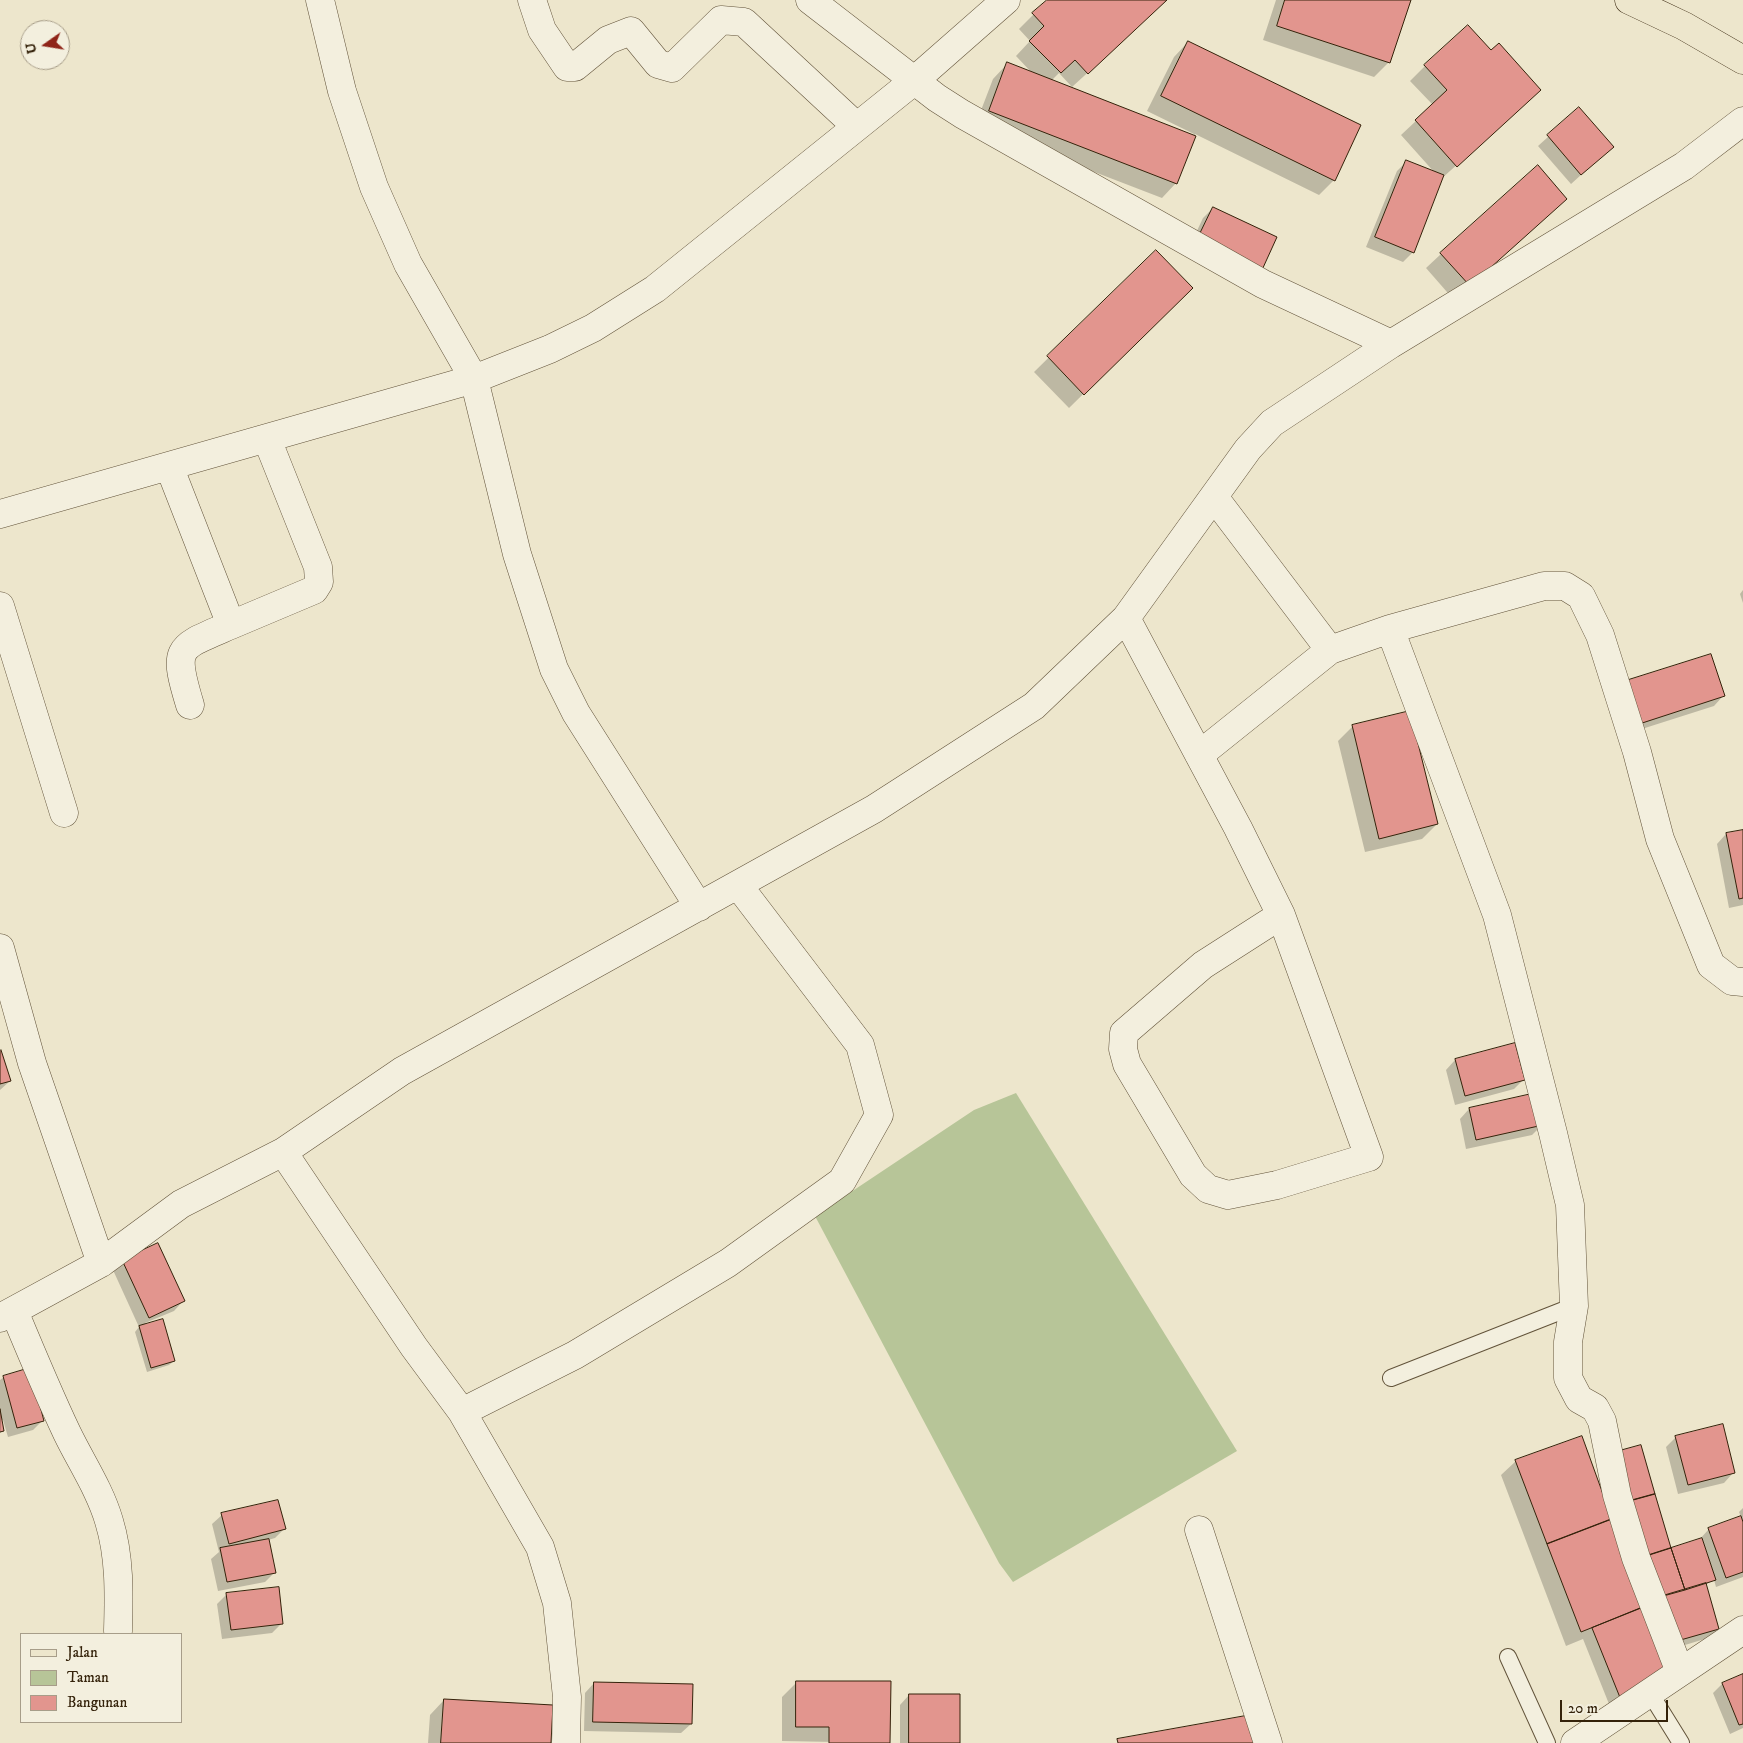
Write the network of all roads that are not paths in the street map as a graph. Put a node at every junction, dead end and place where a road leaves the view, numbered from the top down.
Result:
1 (320, 0) edge
2 (532, 0) edge
3 (810, 0) edge
4 (1006, 0) edge
5 (1629, 0) edge
6 (1743, 60) edge
7 (915, 80) junction
8 (1743, 121) edge
9 (856, 126) junction
10 (1391, 344) junction
11 (474, 379) junction
12 (267, 439) junction
13 (169, 466) junction
14 (1214, 497) junction
15 (0, 514) edge
16 (0, 606) edge
17 (1126, 618) junction
18 (231, 625) junction
19 (1390, 629) junction
20 (1330, 650) junction
21 (190, 705) dead end
22 (1199, 756) junction
23 (64, 813) dead end
24 (738, 885) junction
25 (699, 907) junction
26 (1281, 915) junction
27 (0, 948) edge
28 (1743, 982) edge
29 (283, 1152) junction
30 (101, 1263) junction
31 (1574, 1306) junction
32 (7, 1314) edge
33 (1391, 1378) dead end
34 (462, 1412) junction
35 (1199, 1530) dead end
36 (1743, 1630) edge
37 (118, 1631) dead end
38 (1508, 1658) dead end
39 (1680, 1672) junction
40 (1650, 1693) junction
41 (566, 1743) edge
42 (1268, 1743) edge
43 (1547, 1743) edge
44 (1575, 1743) edge
45 (1680, 1743) edge

1 - 11 street
2 - 9 street
3 - 7 street
4 - 7 street
5 - 6 main road
7 - 9 street
7 - 10 street
8 - 10 street
9 - 11 street
10 - 14 street
11 - 12 street
11 - 25 street
12 - 13 street
12 - 18 street
13 - 15 street
13 - 18 street
14 - 17 street
14 - 20 street
16 - 23 street
17 - 22 street
17 - 24 street
18 - 21 street
19 - 20 street
19 - 28 street
19 - 31 street
20 - 22 street
22 - 26 street
24 - 25 street
24 - 34 street
25 - 29 street
26 - 26 street
27 - 30 street
29 - 30 street
29 - 34 street
30 - 32 street
31 - 33 lane
31 - 39 street
32 - 37 street
34 - 41 street
35 - 42 street
36 - 39 street
38 - 43 lane
39 - 40 street
40 - 44 street
40 - 45 lane

